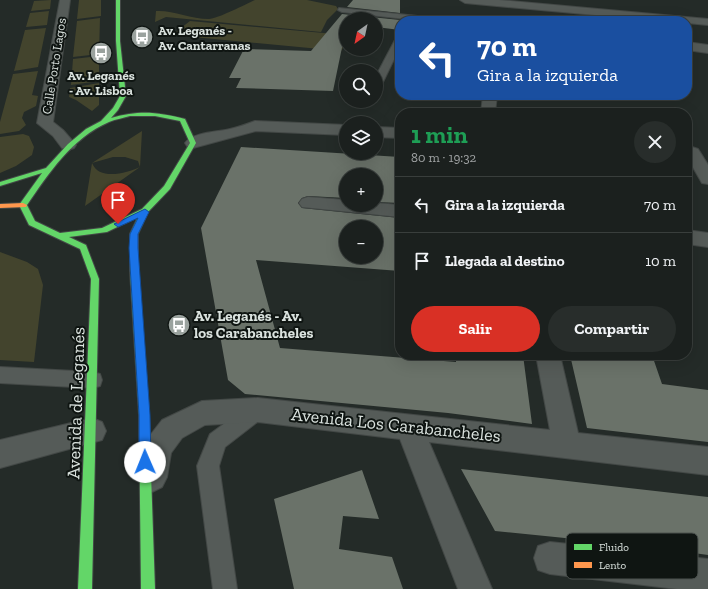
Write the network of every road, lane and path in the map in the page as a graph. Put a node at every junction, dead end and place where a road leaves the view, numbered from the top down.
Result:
1 (64, 0) edge
2 (118, 0) edge
3 (465, 0) edge
4 (504, 2) edge
5 (342, 10) dead end
6 (501, 15) dead end
7 (399, 16) edge
8 (583, 16) edge
9 (692, 21) edge
10 (708, 22) edge
11 (692, 46) edge
12 (395, 48) edge
13 (708, 48) edge
14 (383, 72) edge
15 (123, 96) junction
16 (148, 112) junction
17 (104, 121) junction
18 (339, 130) edge
19 (383, 132) edge
20 (395, 133) edge
21 (194, 143) junction
22 (68, 146) junction
23 (696, 151) edge
24 (46, 170) junction
25 (708, 179) edge
26 (0, 184) edge
27 (308, 203) dead end
28 (23, 205) junction
29 (0, 206) edge
30 (395, 211) edge
31 (145, 212) junction
32 (58, 236) junction
33 (692, 238) edge
34 (708, 240) edge
35 (549, 360) edge
36 (0, 375) edge
37 (93, 380) junction
38 (258, 410) junction
39 (409, 427) junction
40 (92, 431) junction
41 (566, 443) junction
42 (0, 454) edge
43 (708, 461) edge
44 (146, 508) junction
45 (550, 558) dead end
46 (566, 560) edge
47 (698, 575) edge
48 (708, 576) edge
49 (85, 589) edge
50 (148, 589) edge
51 (225, 589) edge
52 (475, 589) edge

1 - 22 street, Calle Porto Lagos
2 - 15 main road
3 - 4 street
4 - 6 street
4 - 8 street
5 - 7 lane
9 - 10 street
11 - 13 street
12 - 14 lane
15 - 16 main road
15 - 17 main road
16 - 17 main road
16 - 21 main road
17 - 22 main road
18 - 21 street
19 - 20 street
21 - 31 main road
22 - 24 main road
23 - 25 street
24 - 26 main road
24 - 28 main road
27 - 30 street
28 - 29 main road
28 - 32 main road, Avenida de Leganés
31 - 32 main road
31 - 44 main road
32 - 37 main road, Avenida de Leganés
33 - 34 street
35 - 41 street
36 - 37 lane
37 - 40 main road, Avenida de Leganés
38 - 39 street, Avenida Los Carabancheles
38 - 44 street, Avenida Los Carabancheles
38 - 51 lane
39 - 41 street, Avenida Los Carabancheles
39 - 52 street
40 - 42 street
40 - 49 main road, Avenida de Leganés
41 - 43 street, Avenida Los Carabancheles
44 - 50 main road
45 - 46 street
47 - 48 street

